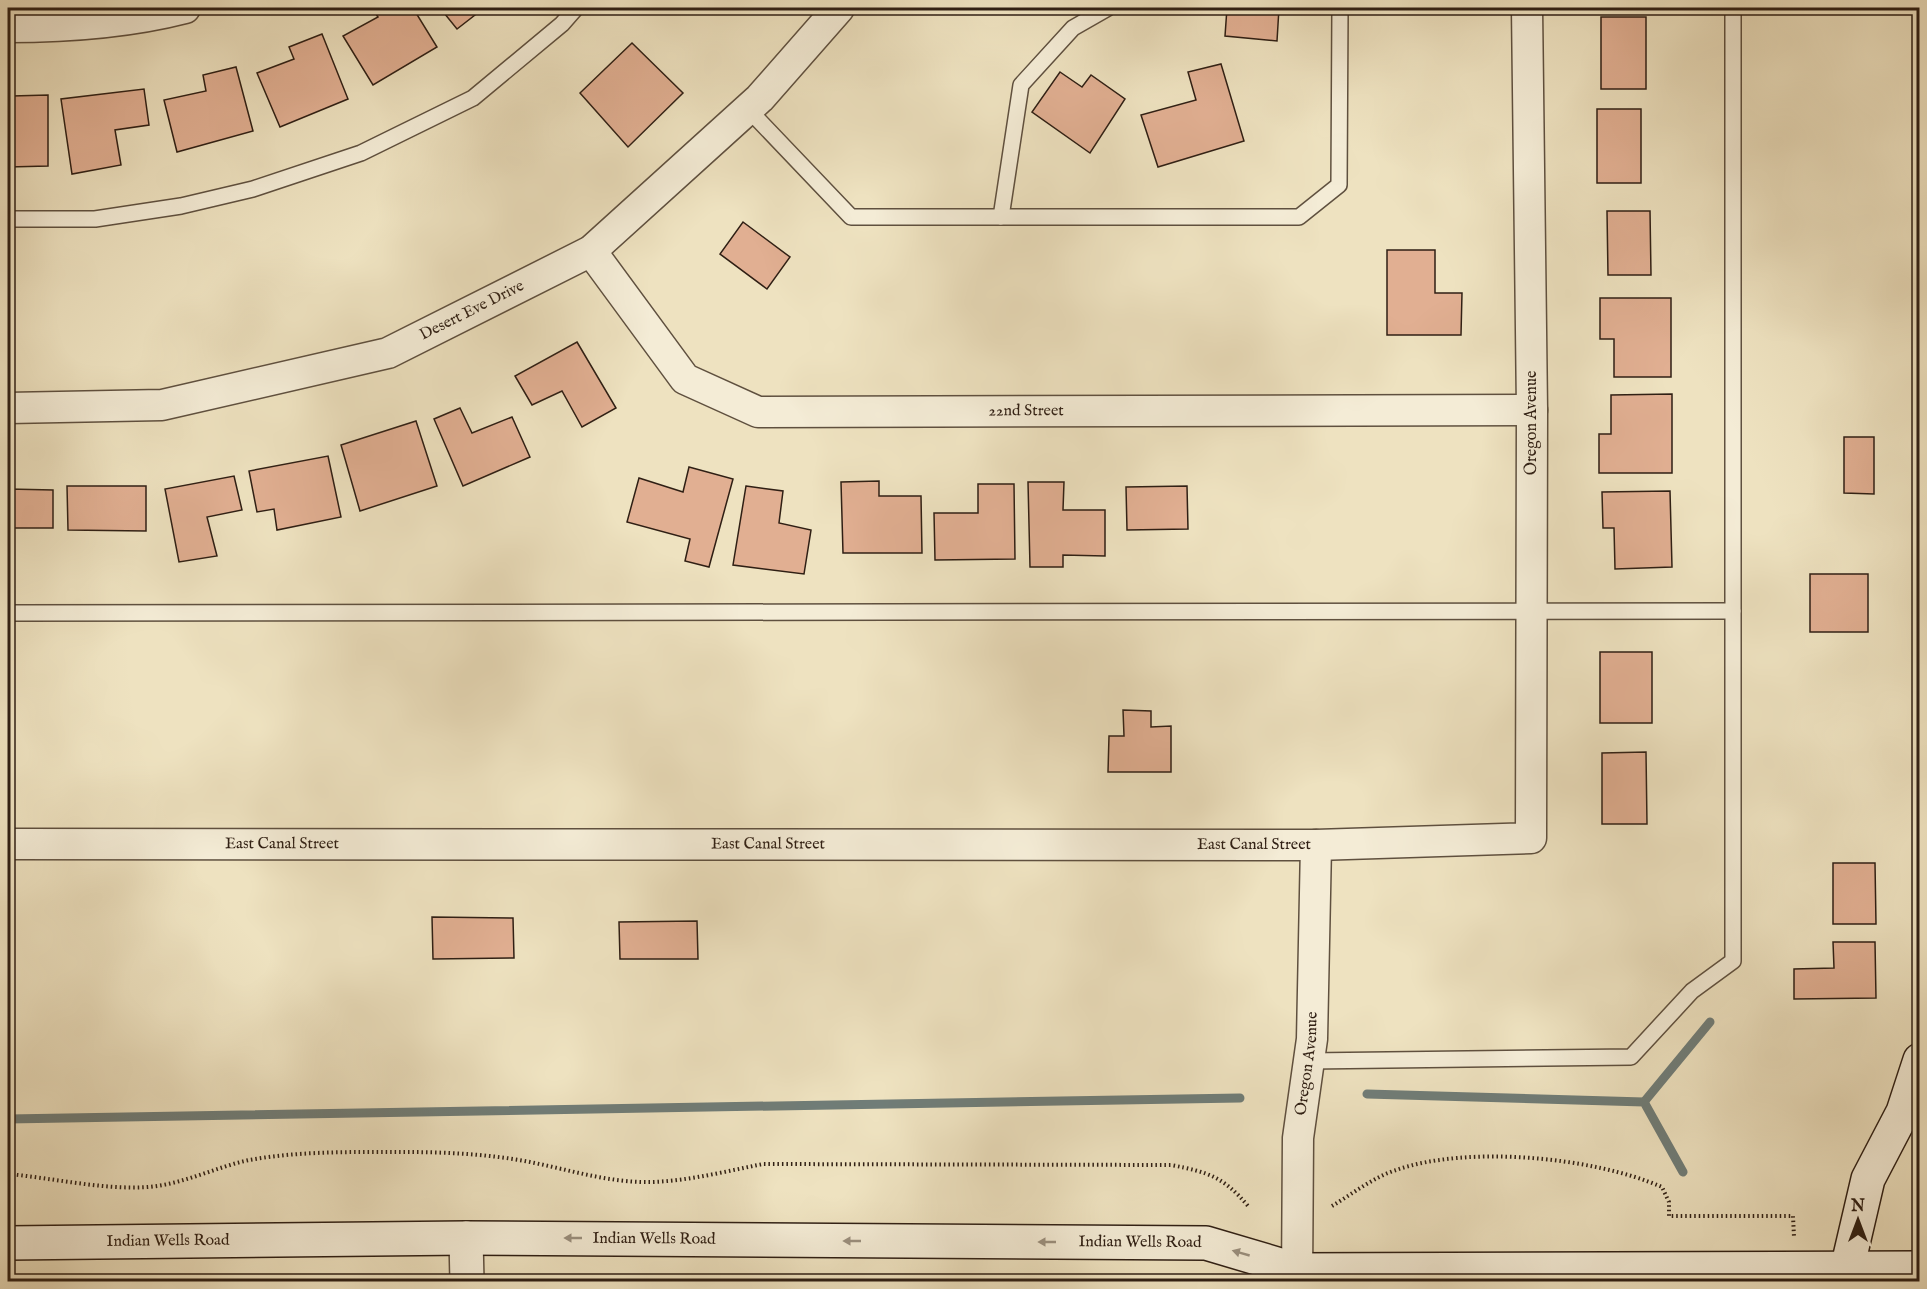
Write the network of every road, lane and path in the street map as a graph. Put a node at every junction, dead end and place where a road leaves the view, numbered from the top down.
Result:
1 (185, 8) edge
2 (576, 8) edge
3 (839, 8) edge
4 (1108, 8) edge
5 (1340, 8) edge
6 (1527, 8) edge
7 (1733, 8) edge
8 (8, 27) edge
9 (748, 109) junction
10 (1000, 217) junction
11 (8, 219) edge
12 (591, 251) junction
13 (8, 408) edge
14 (1532, 410) junction
15 (1532, 609) junction
16 (1733, 610) junction
17 (8, 613) edge
18 (1531, 838) joint
19 (8, 844) edge
20 (1316, 845) junction
21 (1920, 1060) edge
22 (1309, 1061) junction
23 (1911, 1105) edge
24 (8, 1174) edge
25 (1248, 1206) dead end
26 (1332, 1206) dead end
27 (466, 1238) junction
28 (8, 1243) edge
29 (1794, 1267) junction
30 (1920, 1268) edge
31 (1635, 1269) junction
32 (1845, 1274) edge
33 (1297, 1276) edge
34 (467, 1281) edge
35 (1259, 1281) edge
36 (1665, 1281) edge

1 - 8 street
2 - 11 lane
3 - 9 street, Desert Eve Drive
4 - 10 lane
5 - 10 lane
6 - 14 street, Oregon Avenue
7 - 16 lane
9 - 10 lane
9 - 12 street, Desert Eve Drive
12 - 13 street, Desert Eve Drive
12 - 14 street, 22nd Street
14 - 15 street, Oregon Avenue
15 - 16 lane
15 - 17 lane
15 - 18 street, Oregon Avenue
16 - 22 lane
18 - 20 street, East Canal Street
19 - 20 street, East Canal Street
20 - 22 street, Oregon Avenue
21 - 23 main road
22 - 33 street, Oregon Avenue
23 - 32 main road
24 - 25 path
26 - 29 path
27 - 28 main road, Indian Wells Road
33 -> 27 main road, Indian Wells Road
27 - 34 main road
29 - 31 main road, Indian Wells Road
29 - 32 main road, Indian Wells Road
30 - 32 main road, Indian Wells Road
31 - 33 main road, Indian Wells Road
31 - 36 main road
33 - 35 main road, Indian Wells Road

